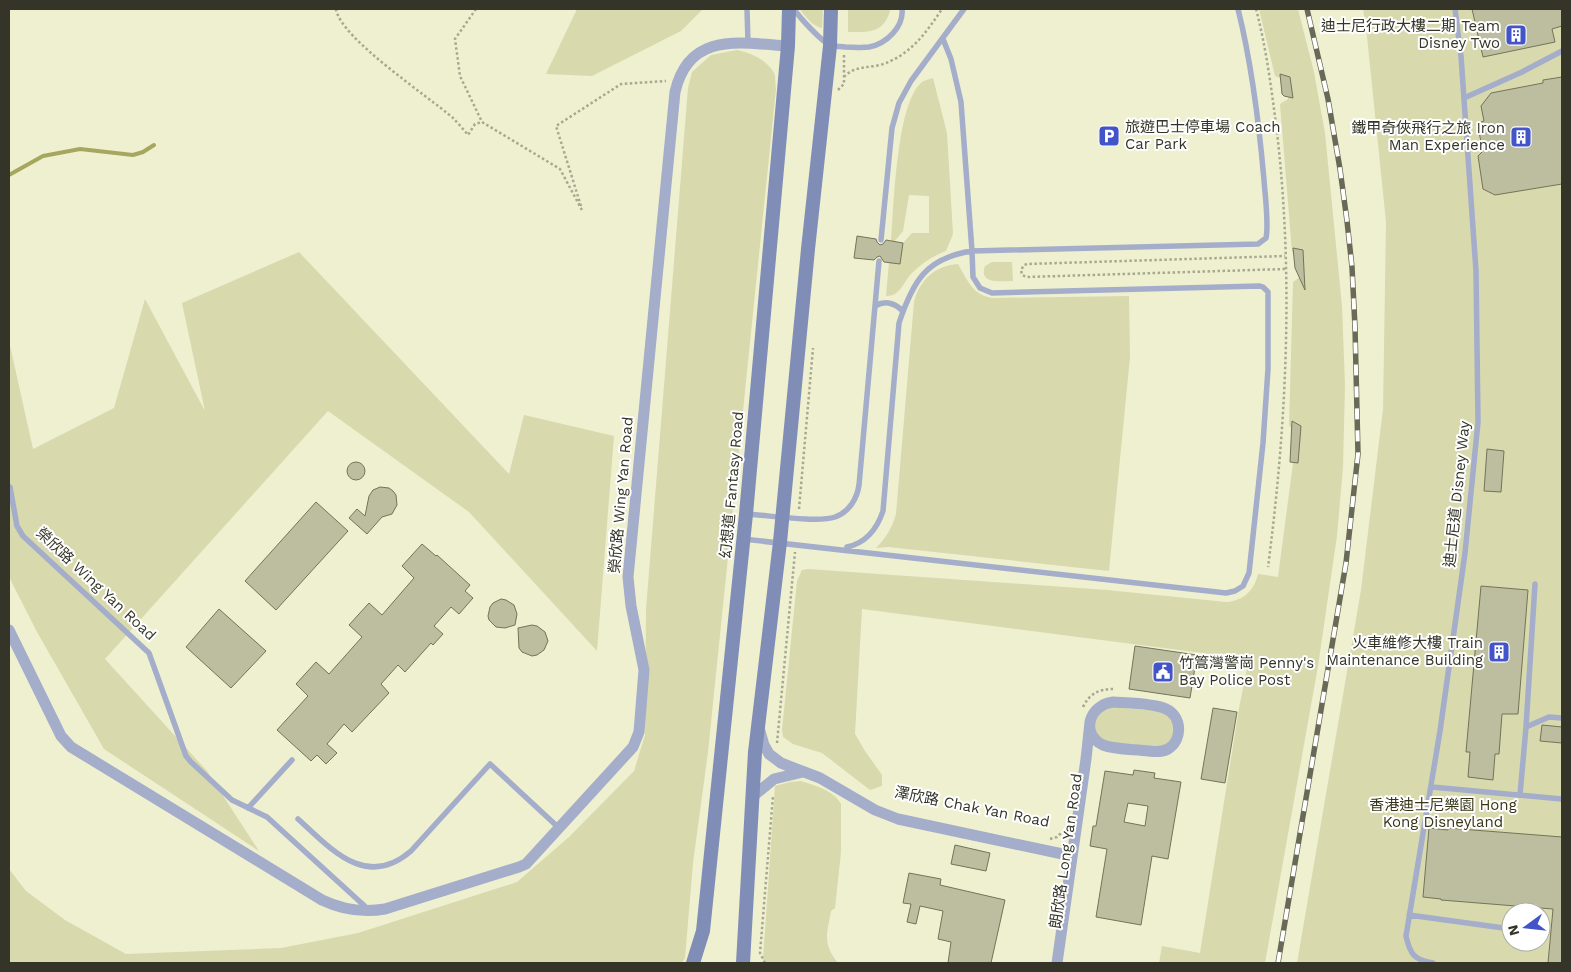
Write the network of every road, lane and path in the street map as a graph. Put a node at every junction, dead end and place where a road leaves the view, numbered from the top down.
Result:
1 (336, 9) edge
2 (476, 9) edge
3 (747, 9) edge
4 (789, 9) edge
5 (794, 9) edge
6 (831, 9) edge
7 (902, 9) edge
8 (942, 9) edge
9 (964, 9) edge
10 (1238, 9) edge
11 (1256, 9) edge
12 (1455, 9) edge
13 (943, 39) junction
14 (748, 43) junction
15 (788, 46) junction
16 (830, 46) junction
17 (1562, 51) edge
18 (844, 76) dead end
19 (678, 81) junction
20 (1464, 98) junction
21 (482, 122) junction
22 (881, 240) dead end
23 (972, 251) junction
24 (1285, 256) junction
25 (879, 261) dead end
26 (1285, 269) junction
27 (875, 306) junction
28 (903, 311) junction
29 (10, 487) dead end
30 (746, 514) junction
31 (782, 517) junction
32 (744, 539) junction
33 (780, 542) junction
34 (842, 549) junction
35 (1268, 567) dead end
36 (1535, 584) dead end
37 (9, 630) edge
38 (1120, 690) dead end
39 (1081, 712) dead end
40 (1562, 718) edge
41 (1090, 722) junction
42 (758, 725) junction
43 (1526, 727) junction
44 (1111, 747) junction
45 (1086, 759) junction
46 (292, 760) dead end
47 (803, 772) junction
48 (1432, 786) junction
49 (1520, 795) junction
50 (752, 796) junction
51 (1562, 799) edge
52 (248, 808) junction
53 (298, 819) dead end
54 (1065, 828) dead end
55 (559, 829) junction
56 (1057, 837) joint
57 (1049, 840) dead end
58 (1072, 856) junction
59 (371, 911) junction
60 (1409, 915) junction
61 (1501, 928) edge
62 (693, 963) edge
63 (743, 963) edge
64 (1057, 963) edge
65 (1434, 963) edge

1 - 21 path
2 - 21 path
3 - 14 lane
4 - 15 main road, 幻想道 Fantasy Road
5 - 16 lane
6 - 16 main road
7 - 16 lane
8 - 18 path
9 - 13 lane
10 - 23 lane
11 - 24 path
12 - 20 lane, 迪士尼道 Disney Way
13 - 22 lane
13 - 23 lane
14 - 15 street, 榮欣路 Wing Yan Road
14 - 19 street, 榮欣路 Wing Yan Road
15 - 30 main road, 幻想道 Fantasy Road
16 - 31 main road
17 - 20 lane
19 - 21 path
19 - 55 street, 榮欣路 Wing Yan Road
20 - 48 lane, 迪士尼道 Disney Way
23 - 28 lane
23 - 34 lane
24 - 26 path
24 - 26 path
25 - 27 lane
26 - 35 path
27 - 28 lane
27 - 31 lane
28 - 34 lane
29 - 52 lane, 榮欣路 Wing Yan Road
30 - 31 lane
30 - 32 main road, 幻想道 Fantasy Road
31 - 33 main road
32 - 33 lane
32 - 62 main road, 幻想道 Fantasy Road
33 - 34 lane
33 - 42 main road
36 - 43 lane
37 - 59 street, 榮欣路 Wing Yan Road
38 - 39 path
40 - 43 lane
41 - 44 street
41 - 44 street
41 - 45 street, 朗欣路 Long Yan Road
42 - 47 street, 澤欣路 Chak Yan Road
42 - 50 main road
43 - 49 lane
44 - 45 street
45 - 58 street, 朗欣路 Long Yan Road
46 - 52 lane
47 - 50 street
47 - 58 street, 澤欣路 Chak Yan Road
48 - 49 lane
48 - 60 lane, 迪士尼道 Disney Way
49 - 51 lane
50 - 63 main road
52 - 59 lane, 榮欣路 Wing Yan Road
53 - 55 lane
54 - 56 path, 朗欣路 Long Yan Road
55 - 59 street, 榮欣路 Wing Yan Road
56 - 57 path, 澤欣路 Chak Yan Road
58 - 64 street, 朗欣路 Long Yan Road
60 - 61 lane
60 - 65 lane, 迪士尼道 Disney Way

